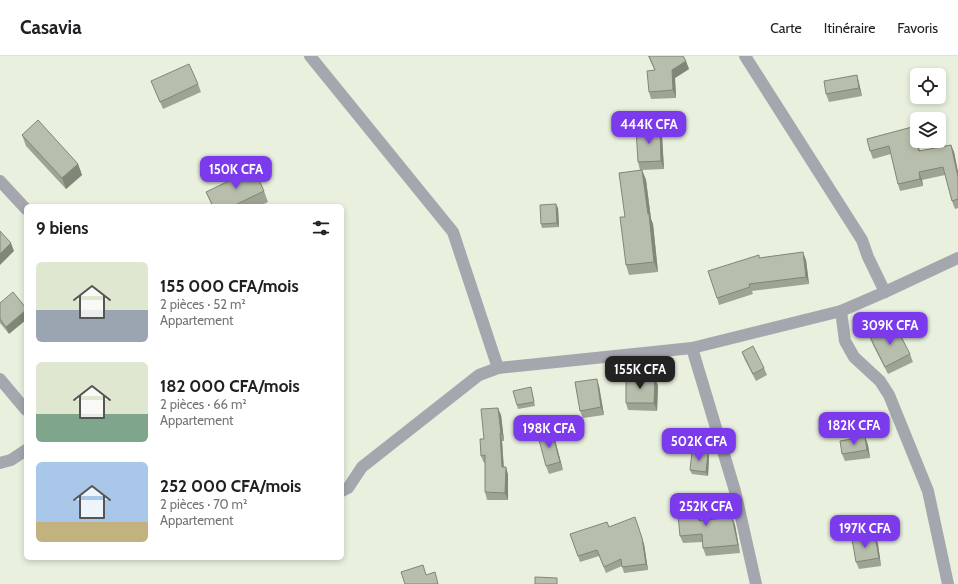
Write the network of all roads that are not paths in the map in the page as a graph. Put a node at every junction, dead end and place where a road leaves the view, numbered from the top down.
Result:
1 (310, 56) edge
2 (745, 56) edge
3 (0, 181) edge
4 (24, 207) edge
5 (958, 258) edge
6 (885, 292) junction
7 (841, 311) junction
8 (692, 348) junction
9 (498, 368) junction
10 (0, 379) edge
11 (24, 408) edge
12 (24, 451) edge
13 (0, 463) edge
14 (344, 490) edge
15 (756, 584) edge
16 (948, 584) edge

1 - 9 street
2 - 6 street
3 - 4 street
5 - 6 street
6 - 7 street
7 - 8 street
7 - 16 street
8 - 9 street
8 - 15 street
9 - 14 street
10 - 11 street
12 - 13 street

